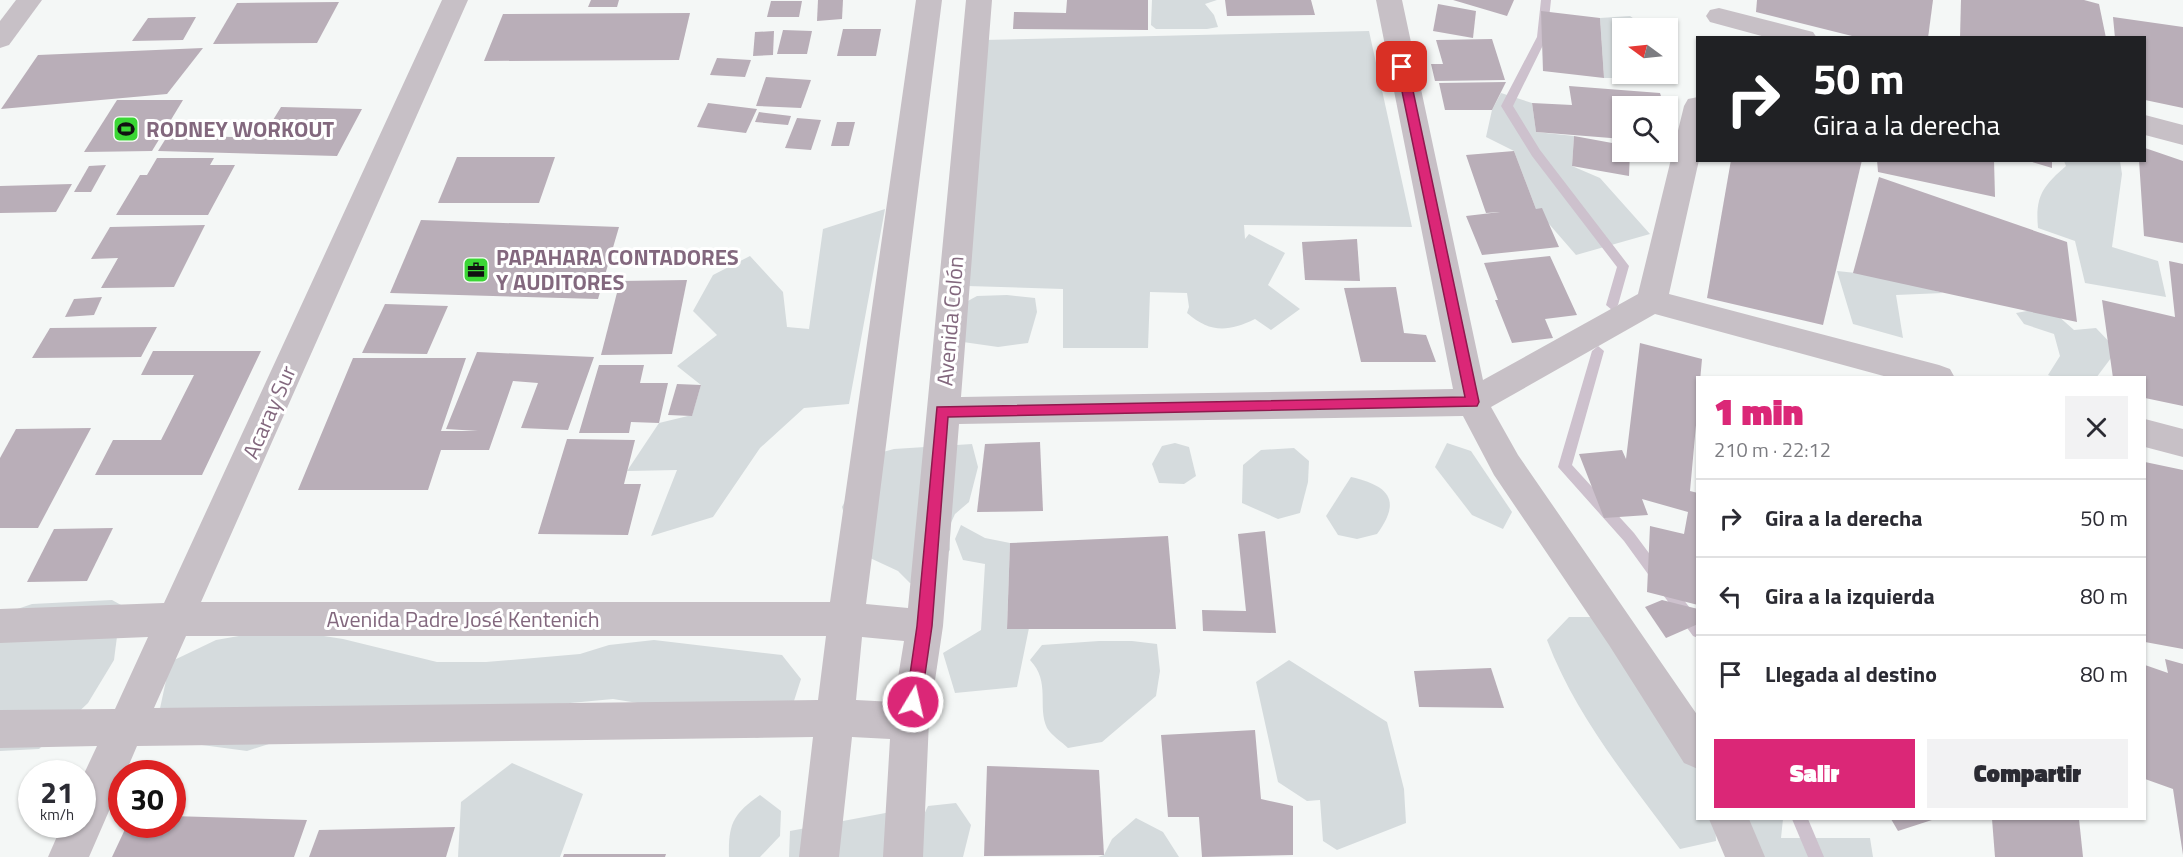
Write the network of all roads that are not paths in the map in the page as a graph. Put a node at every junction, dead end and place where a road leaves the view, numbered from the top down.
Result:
1 (29, 0) edge
2 (455, 0) edge
3 (929, 0) edge
4 (979, 0) edge
5 (1389, 0) edge
6 (1719, 18) edge
7 (1795, 36) edge
8 (0, 39) edge
9 (1696, 114) edge
10 (2146, 125) edge
11 (2183, 135) edge
12 (1652, 301) junction
13 (1932, 376) edge
14 (1472, 402) junction
15 (942, 411) junction
16 (2146, 433) edge
17 (2183, 443) edge
18 (175, 619) junction
19 (846, 619) junction
20 (0, 626) edge
21 (925, 626) junction
22 (835, 718) junction
23 (910, 721) junction
24 (126, 728) junction
25 (0, 729) edge
26 (1696, 747) edge
27 (96, 794) edge
28 (1729, 820) edge
29 (76, 838) edge
30 (68, 857) edge
31 (819, 857) edge
32 (903, 857) edge
33 (1745, 857) edge

1 - 8 street
2 - 18 street, Acaray Sur
3 - 19 street
4 - 15 street, Avenida Colón
5 - 14 street
6 - 7 street
9 - 12 street
10 - 11 street
12 - 13 street
12 - 14 street
14 - 15 street
14 - 26 street
15 - 21 street, Avenida Colón
16 - 17 street
18 - 19 street, Avenida Padre José Kentenich
18 - 20 street, Avenida Padre José Kentenich
18 - 24 street, Acaray Sur
19 - 21 street, Avenida Padre José Kentenich
19 - 22 street
21 - 23 street, Avenida Colón
22 - 23 street
22 - 24 street
22 - 31 street
23 - 32 street, Avenida Colón
24 - 25 street
24 - 27 street, Acaray Sur
28 - 33 street
29 - 30 street, Acaray Sur

